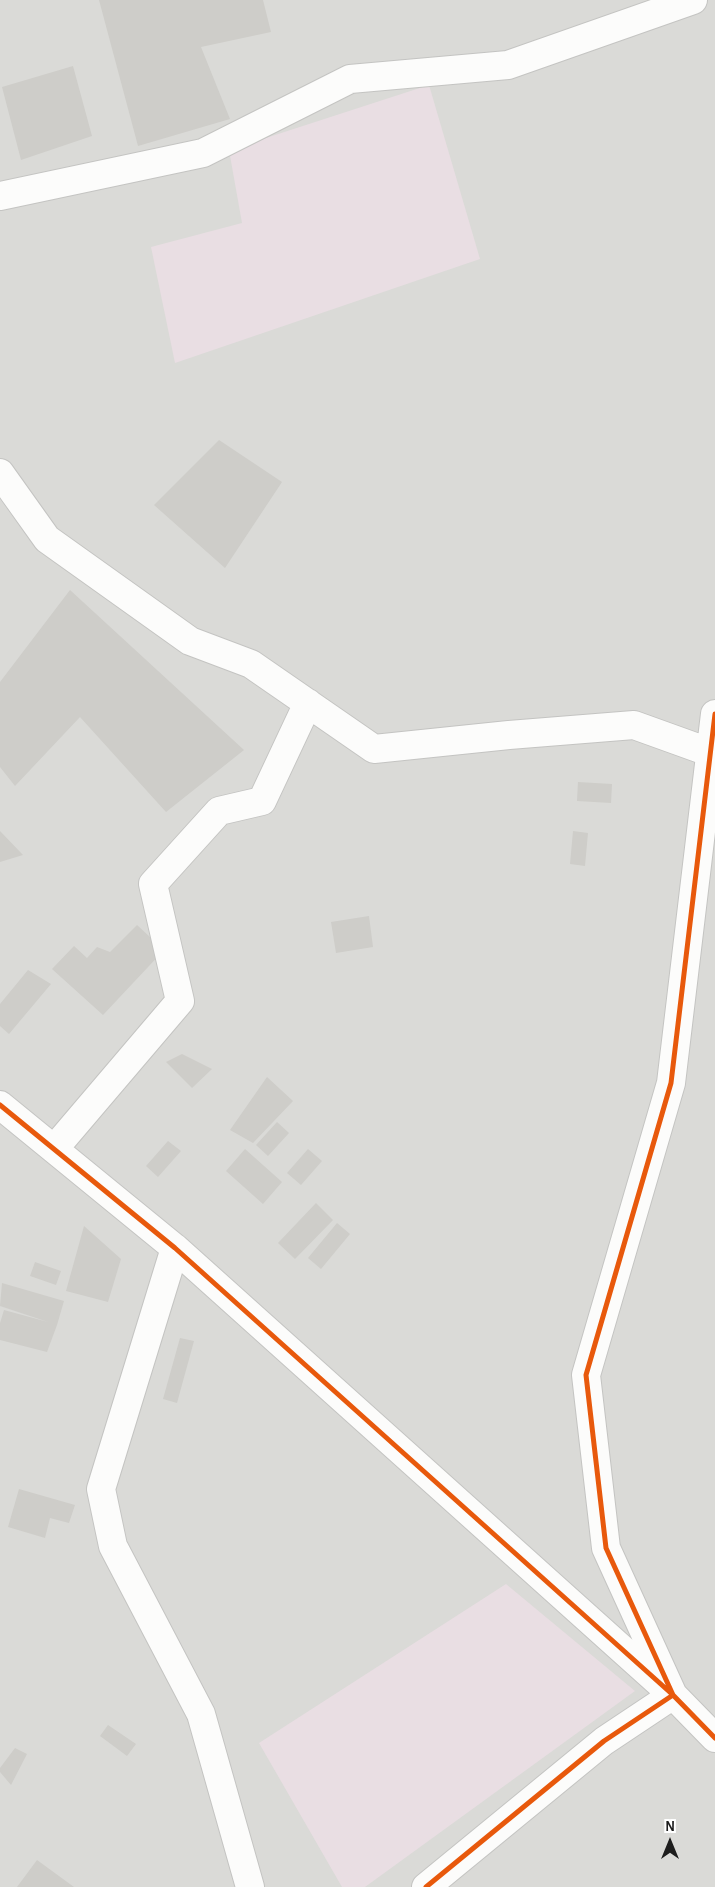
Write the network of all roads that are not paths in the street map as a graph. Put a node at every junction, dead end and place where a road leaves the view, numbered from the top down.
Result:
1 (693, 0) edge
2 (0, 196) edge
3 (0, 473) edge
4 (308, 703) junction
5 (715, 714) edge
6 (712, 756) edge
7 (0, 1106) edge
8 (54, 1149) junction
9 (176, 1248) junction
10 (673, 1695) junction
11 (715, 1738) edge
12 (250, 1887) edge
13 (426, 1887) edge

1 - 2 street
3 - 4 street
4 - 6 street
4 - 8 street
5 - 6 street
6 - 10 street
7 - 8 street
8 - 9 street
9 - 10 street
9 - 12 street
10 - 11 street
10 - 13 street

